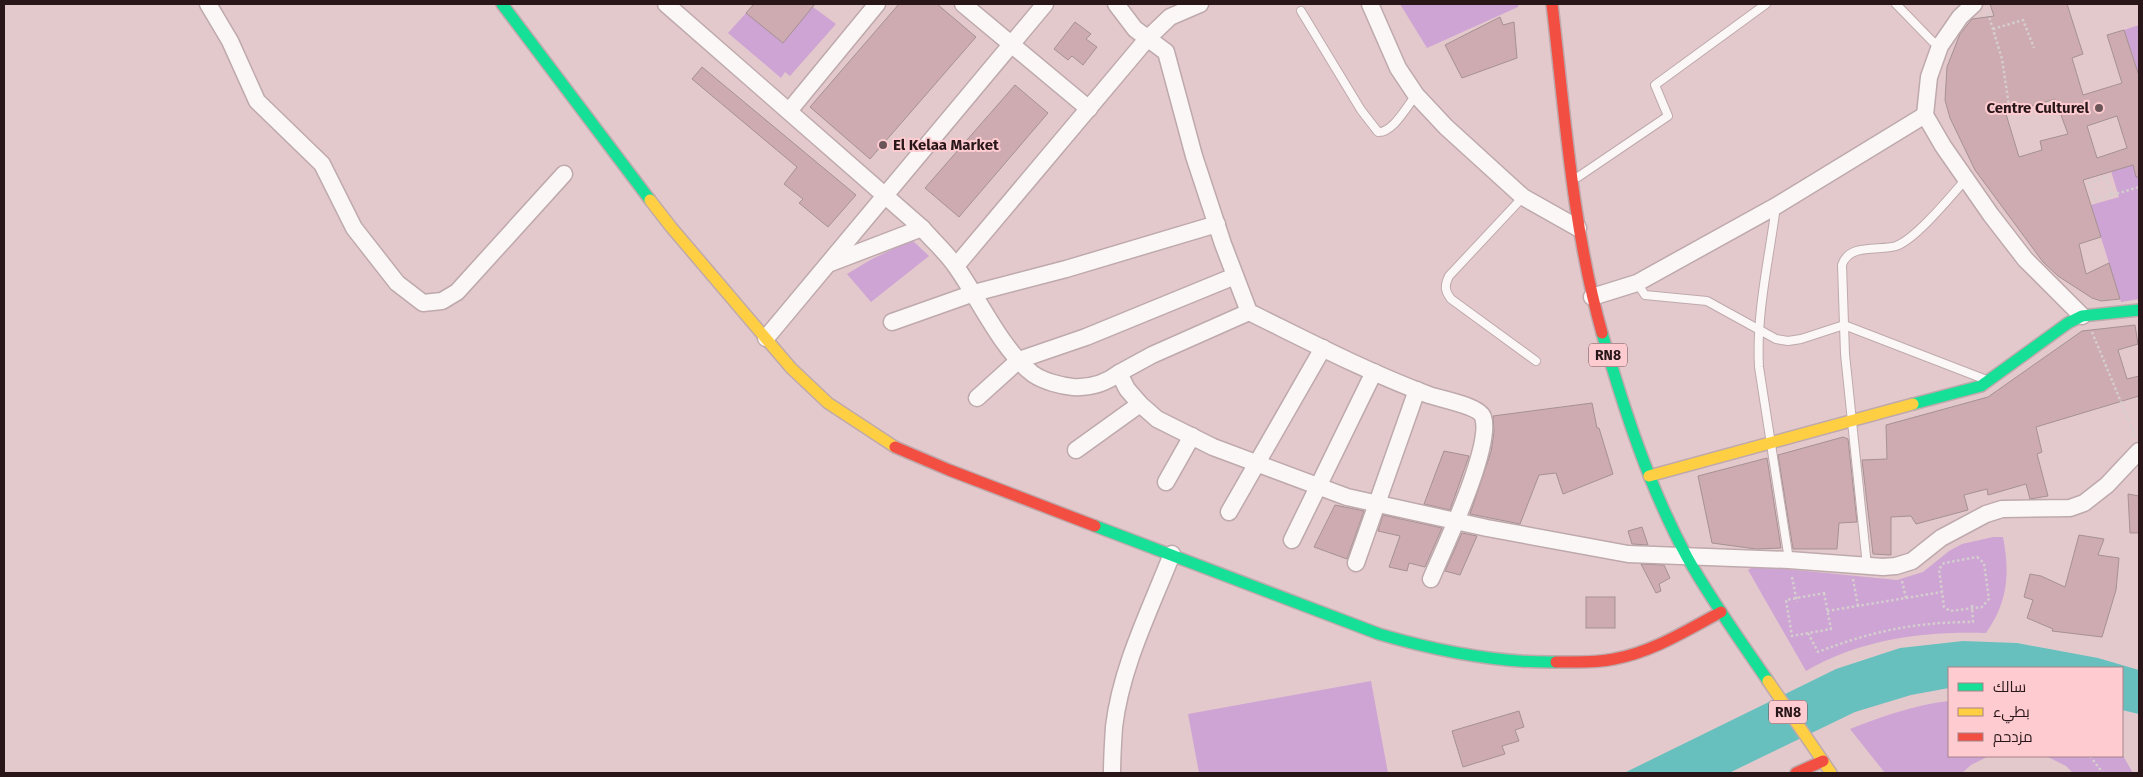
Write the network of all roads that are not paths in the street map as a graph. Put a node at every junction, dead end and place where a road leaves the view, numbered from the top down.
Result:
1 (208, 4) edge
2 (502, 4) edge
3 (666, 4) edge
4 (876, 4) edge
5 (963, 4) edge
6 (1045, 4) edge
7 (1116, 4) edge
8 (1200, 4) edge
9 (1370, 4) edge
10 (1552, 4) edge
11 (1766, 4) edge
12 (1896, 4) edge
13 (1981, 8) edge
14 (1301, 11) dead end
15 (1147, 39) junction
16 (1010, 44) junction
17 (1940, 46) junction
18 (1416, 95) junction
19 (1089, 109) junction
20 (788, 111) junction
21 (1925, 114) junction
22 (564, 174) dead end
23 (1966, 179) junction
24 (1572, 181) junction
25 (885, 195) junction
26 (1523, 197) junction
27 (1776, 206) junction
28 (1217, 224) junction
29 (922, 228) junction
30 (1578, 228) junction
31 (827, 264) junction
32 (956, 266) junction
33 (1235, 276) junction
34 (1637, 283) junction
35 (974, 293) junction
36 (1592, 297) junction
37 (2139, 310) edge
38 (1249, 312) junction
39 (2082, 316) junction
40 (892, 322) dead end
41 (1844, 325) junction
42 (1758, 328) junction
43 (766, 338) junction
44 (1323, 348) junction
45 (1019, 360) junction
46 (1536, 361) dead end
47 (1374, 372) junction
48 (1119, 373) junction
49 (1988, 380) junction
50 (1417, 390) junction
51 (977, 398) dead end
52 (1140, 404) junction
53 (1853, 420) junction
54 (1192, 436) junction
55 (1770, 443) junction
56 (2137, 444) edge
57 (1076, 450) dead end
58 (1256, 463) junction
59 (1649, 476) junction
60 (1166, 482) dead end
61 (1318, 487) junction
62 (1378, 503) junction
63 (1229, 512) dead end
64 (1455, 521) junction
65 (1292, 540) dead end
66 (1172, 554) junction
67 (1687, 556) junction
68 (1789, 560) junction
69 (1356, 563) dead end
70 (1867, 566) junction
71 (1431, 579) dead end
72 (1720, 612) junction
73 (1822, 761) junction
74 (1112, 773) edge
75 (1796, 773) edge
76 (1831, 773) edge

1 - 22 street
2 - 43 main road
3 - 20 street
4 - 20 street
5 - 16 street
6 - 16 street
7 - 15 street
8 - 15 street
9 - 18 street
10 - 24 main road, RN8
11 - 24 lane
12 - 17 lane
13 - 17 street
14 - 18 lane
15 - 19 street
15 - 28 street
16 - 19 street
16 - 25 street
17 - 21 street
18 - 26 street
19 - 32 street
20 - 25 street
21 - 23 street
21 - 27 street
23 - 39 street
23 - 41 lane
24 - 30 main road, RN8
25 - 29 street
25 - 31 street
26 - 30 street
26 - 46 lane
27 - 34 street
27 - 42 lane
28 - 33 street
28 - 35 street
29 - 31 street
29 - 32 street
30 - 36 main road, RN8
31 - 43 street
32 - 35 street
33 - 38 street
33 - 45 street
34 - 36 street
34 - 42 lane
35 - 40 street
35 - 45 street
36 - 59 main road, RN8
37 - 39 main road
38 - 44 street
38 - 48 street
39 - 49 main road
41 - 42 lane
41 - 49 lane
41 - 53 lane
42 - 55 lane
43 - 66 main road
44 - 47 street
44 - 58 street
45 - 48 street
45 - 51 street
47 - 50 street
47 - 61 street
48 - 52 street
49 - 53 main road
50 - 62 street
50 - 64 street
52 - 54 street
52 - 57 street
53 - 55 main road
53 - 70 lane
54 - 58 street
54 - 60 street
55 - 59 main road
55 - 68 lane
56 - 70 street
58 - 61 street
58 - 63 street
59 - 67 main road, RN8
61 - 62 street
61 - 65 street
62 - 64 street
62 - 69 street
64 - 67 street
64 - 71 street
66 - 72 main road
66 - 74 street
67 - 68 street
67 - 72 main road, RN8
68 - 70 street
72 - 73 main road, RN8
73 - 75 main road
73 - 76 main road, RN8

